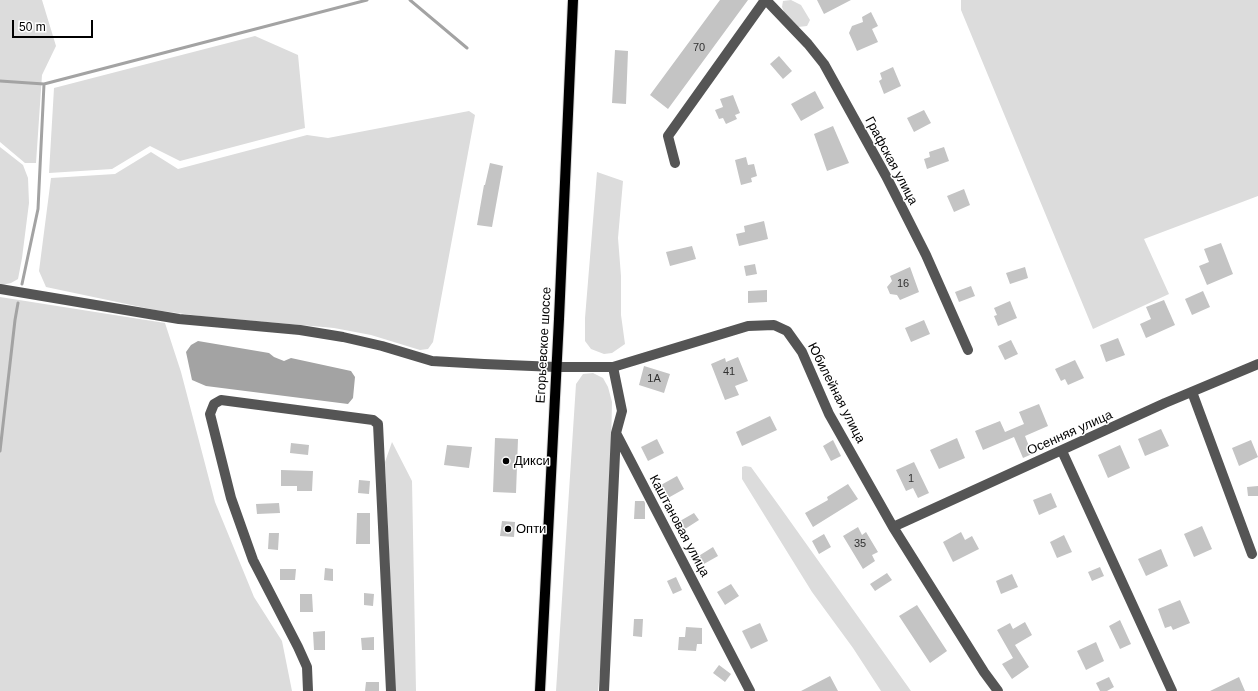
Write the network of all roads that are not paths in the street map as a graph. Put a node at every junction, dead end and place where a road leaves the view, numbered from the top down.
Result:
1 (573, 0) edge
2 (765, 0) edge
3 (675, 164) dead end
4 (0, 289) edge
5 (968, 350) dead end
6 (1258, 364) edge
7 (556, 367) junction
8 (613, 367) junction
9 (1192, 392) junction
10 (616, 433) junction
11 (1062, 451) junction
12 (894, 526) junction
13 (1252, 554) dead end
14 (308, 691) edge
15 (391, 691) edge
16 (540, 691) edge
17 (604, 691) edge
18 (750, 691) edge
19 (998, 691) edge
20 (1172, 691) edge

1 - 7 main road, Егорьевское шоссе
2 - 3 street
2 - 5 street, Графская улица
4 - 7 street, Юбилейная улица
6 - 9 street, Осенняя улица
7 - 8 street, Юбилейная улица
7 - 16 main road, Егорьевское шоссе
8 - 10 street
8 - 12 street, Юбилейная улица
9 - 11 street, Осенняя улица
9 - 13 street
10 - 17 street
10 - 18 street, Каштановая улица
11 - 12 street, Осенняя улица
11 - 20 street
12 - 19 street, Юбилейная улица
14 - 15 street

